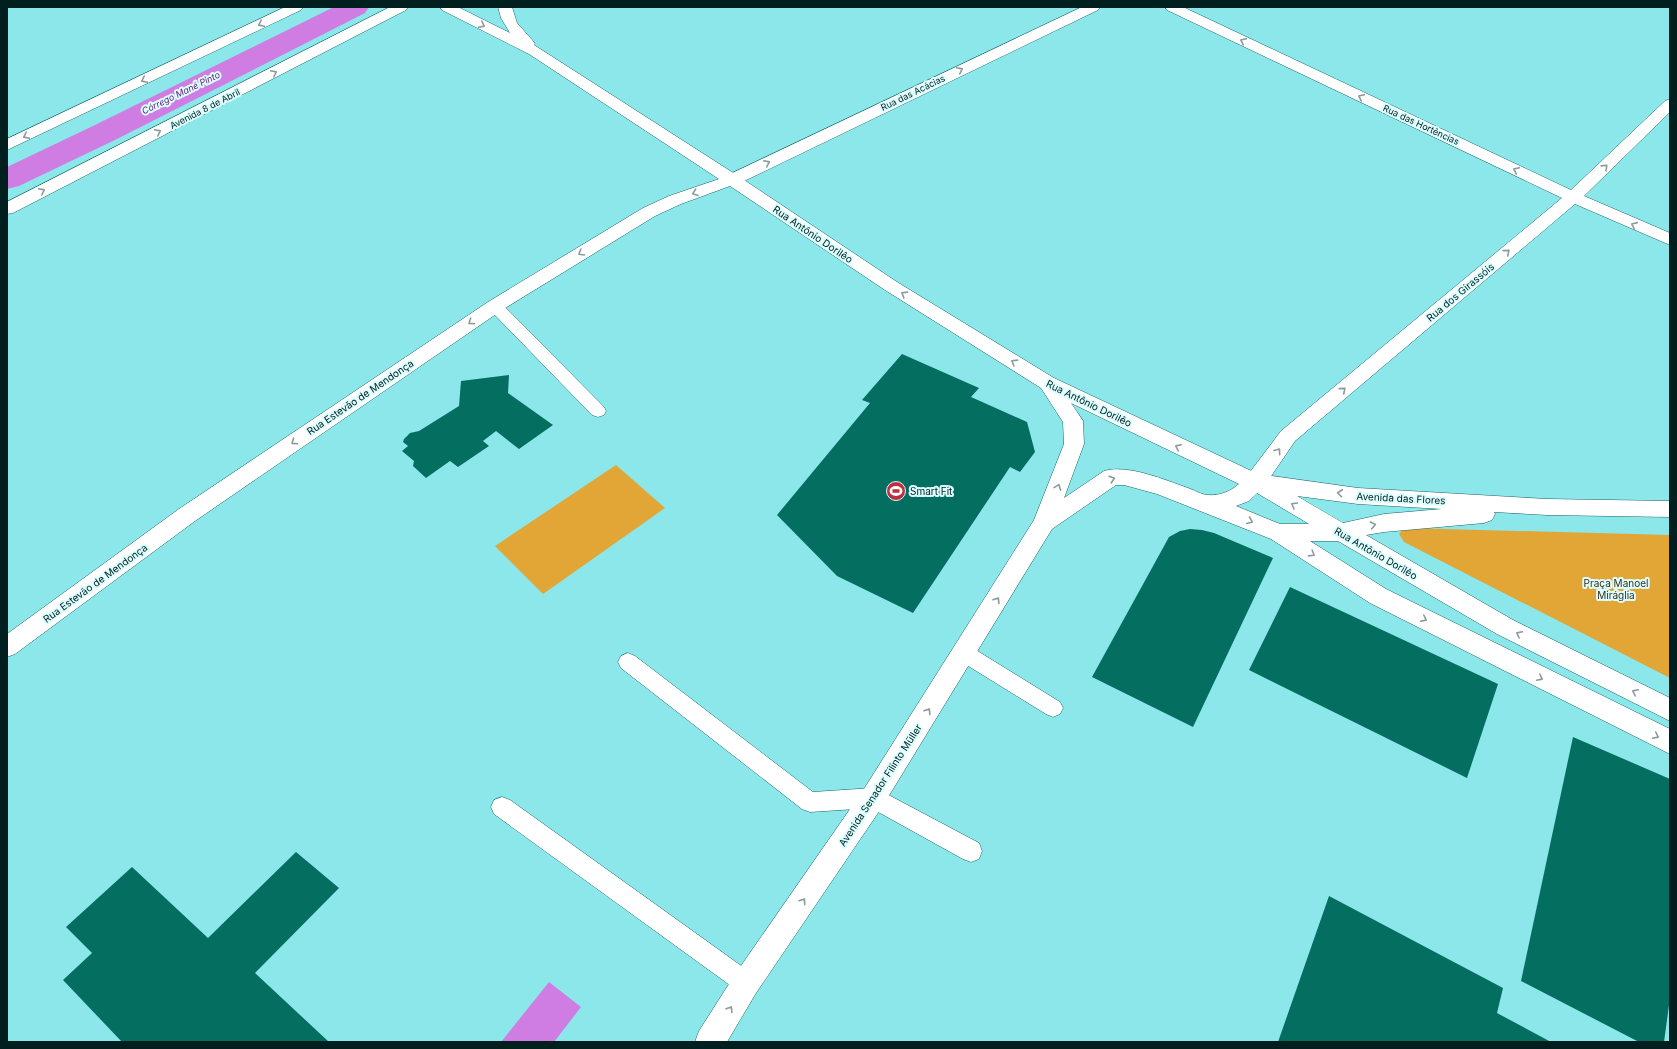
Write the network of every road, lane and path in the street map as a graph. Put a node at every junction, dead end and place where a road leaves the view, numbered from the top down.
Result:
1 (296, 7) edge
2 (408, 7) edge
3 (447, 7) edge
4 (505, 7) edge
5 (1093, 7) edge
6 (1172, 7) edge
7 (397, 9) edge
8 (534, 51) junction
9 (1670, 104) edge
10 (7, 145) edge
11 (732, 180) junction
12 (1573, 197) junction
13 (7, 209) edge
14 (1670, 240) edge
15 (494, 306) junction
16 (1048, 383) junction
17 (598, 411) dead end
18 (1255, 482) junction
19 (1207, 504) junction
20 (1547, 507) junction
21 (1670, 509) edge
22 (1044, 523) junction
23 (1340, 532) junction
24 (1279, 533) junction
25 (7, 647) edge
26 (964, 653) junction
27 (628, 662) dead end
28 (1053, 708) dead end
29 (1670, 710) edge
30 (1670, 742) edge
31 (873, 798) junction
32 (502, 807) dead end
33 (971, 851) dead end
34 (746, 983) junction
35 (710, 1042) edge

1 -> 10 street
2 - 7 street, Avenida 8 de Abril
3 -> 8 street, Rua Antônio Dorilêo
4 - 8 street, Rua Antônio Dorilêo
11 -> 5 street, Rua das Acácias
12 -> 6 street, Rua das Hortências
13 -> 7 street, Avenida 8 de Abril
8 - 11 street, Rua Antônio Dorilêo
12 -> 9 street, Rua dos Girassóis
11 -> 15 street, Rua Estevão de Mendonça
16 -> 11 street, Rua Antônio Dorilêo
14 -> 12 street, Rua das Hortências
18 -> 12 street, Rua dos Girassóis
15 - 17 lane
15 -> 25 street, Rua Estevão de Mendonça
18 -> 16 street, Rua Antônio Dorilêo
22 -> 16 street, Avenida Senador Filinto Müller
18 - 19 street, Rua dos Girassóis
20 -> 18 street, Avenida das Flores
23 -> 18 street, Rua Antônio Dorilêo
22 -> 19 street, Avenida Senador Filinto Müller
19 -> 24 street
20 - 21 street, Avenida das Flores
23 -> 20 street, Avenida das Flores
26 -> 22 street, Avenida Senador Filinto Müller
23 - 24 street, Avenida das Flores
29 -> 23 street, Rua Antônio Dorilêo
24 -> 30 street
26 - 28 lane
31 -> 26 street, Avenida Senador Filinto Müller
27 - 31 lane
31 - 33 lane
34 -> 31 street, Avenida Senador Filinto Müller
32 - 34 lane
35 -> 34 street, Avenida Senador Filinto Müller

